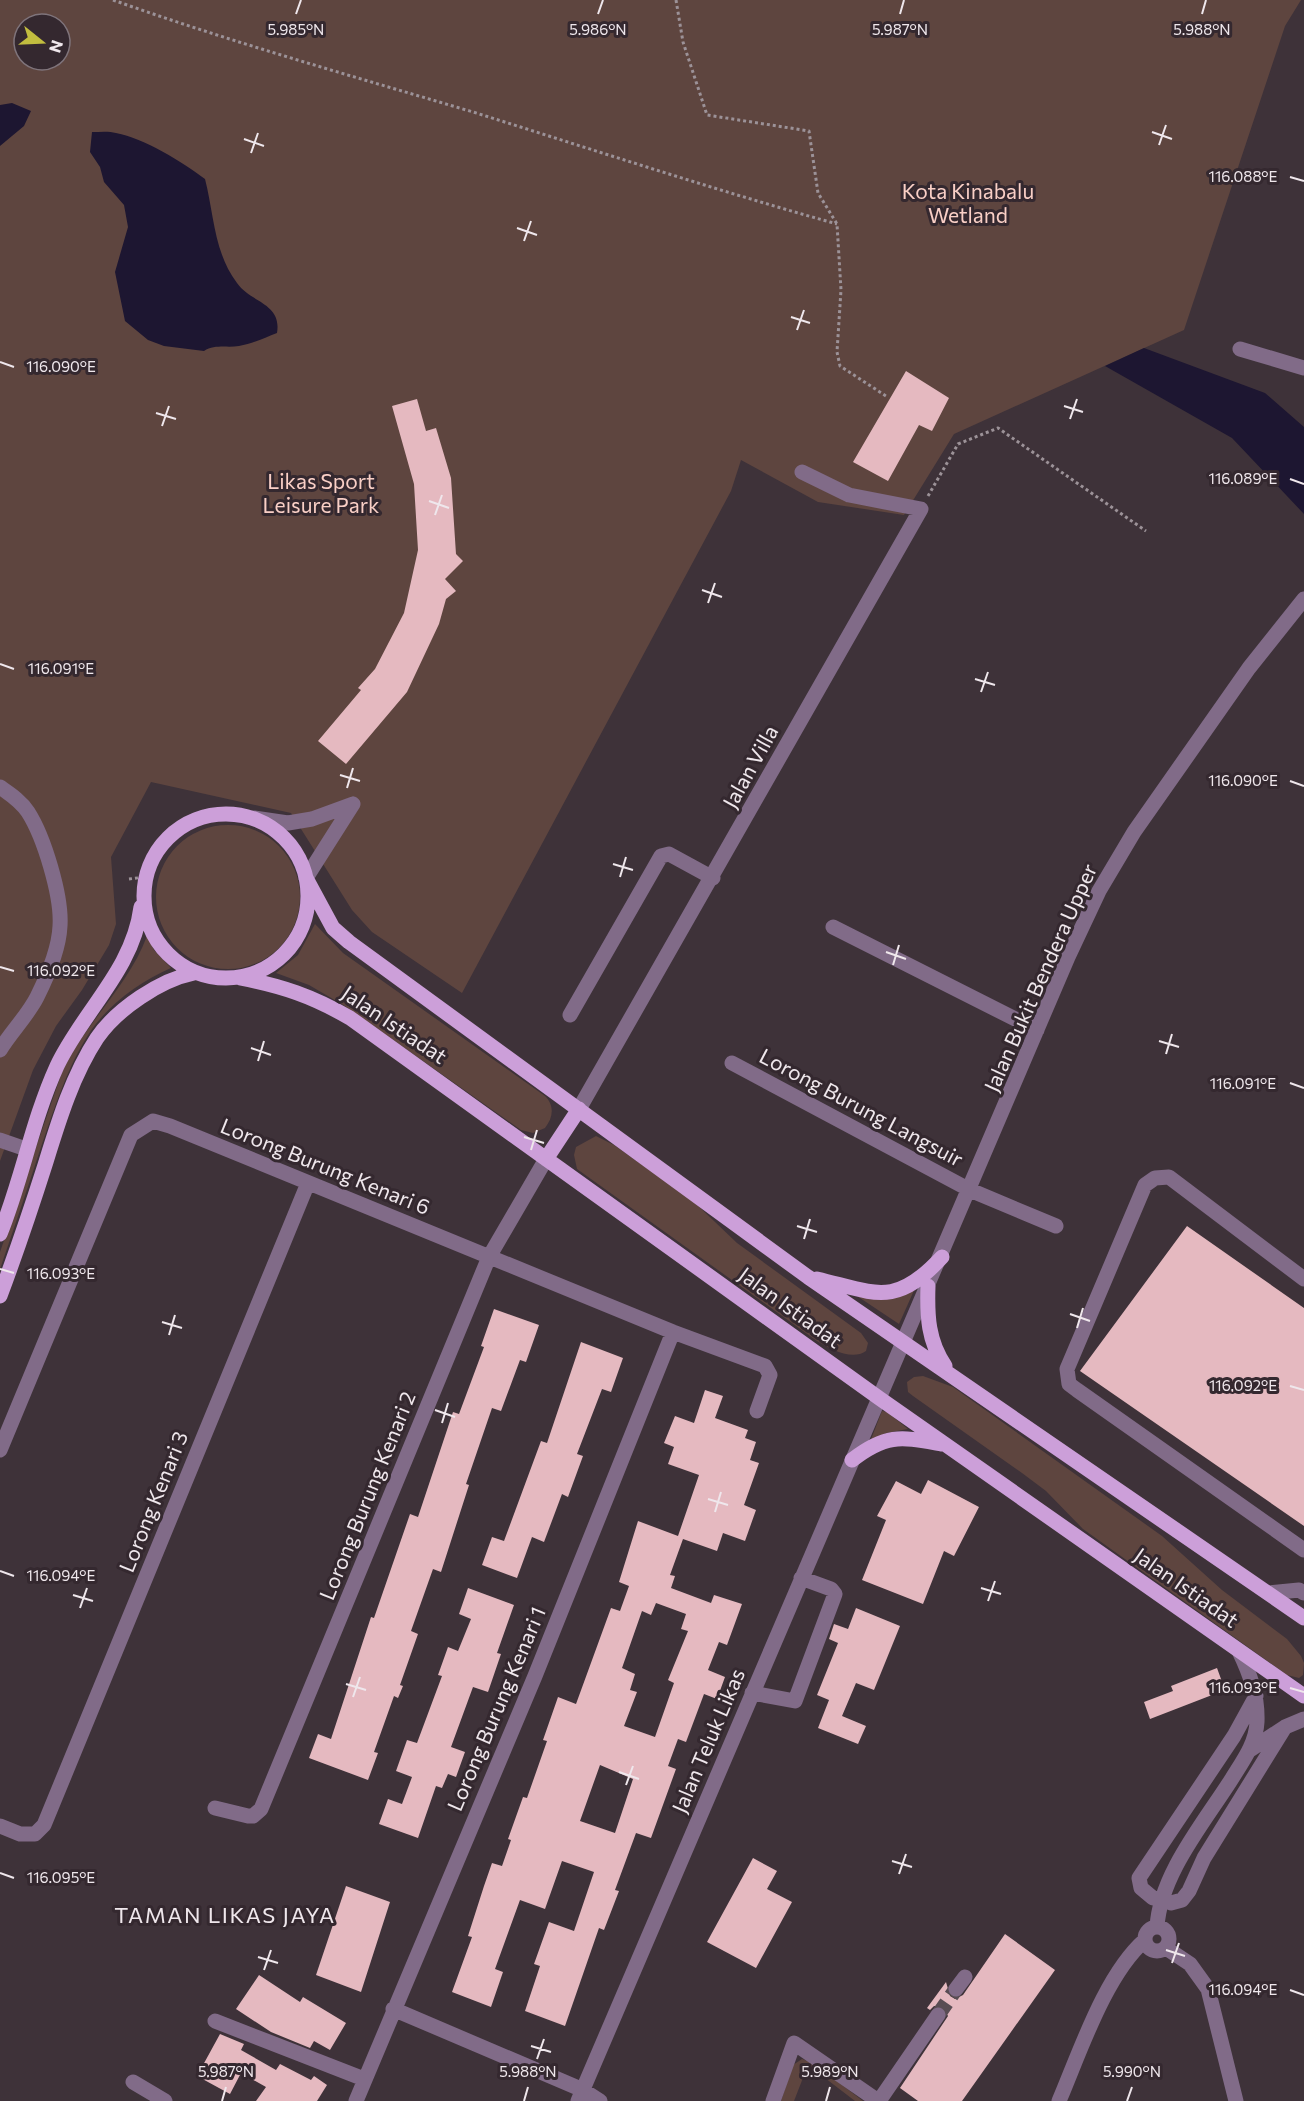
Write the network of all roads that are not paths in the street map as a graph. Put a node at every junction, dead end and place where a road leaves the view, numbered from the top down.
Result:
1 (1240, 349) dead end
2 (1304, 368) edge
3 (802, 472) dead end
4 (1304, 599) edge
5 (0, 787) edge
6 (254, 818) junction
7 (145, 877) junction
8 (306, 878) junction
9 (713, 878) junction
10 (833, 927) dead end
11 (194, 973) junction
12 (240, 978) junction
13 (570, 1015) dead end
14 (1037, 1030) junction
15 (0, 1050) edge
16 (732, 1063) dead end
17 (579, 1109) junction
18 (0, 1140) edge
19 (26, 1149) junction
20 (546, 1159) junction
21 (308, 1183) junction
22 (970, 1190) junction
23 (1056, 1226) dead end
24 (0, 1234) edge
25 (489, 1257) junction
26 (942, 1257) junction
27 (808, 1277) junction
28 (1304, 1280) edge
29 (928, 1286) junction
30 (0, 1296) edge
31 (673, 1332) junction
32 (904, 1342) junction
33 (950, 1374) junction
34 (879, 1398) junction
35 (757, 1410) dead end
36 (945, 1444) junction
37 (0, 1450) edge
38 (852, 1460) junction
39 (1304, 1550) edge
40 (801, 1578) junction
41 (1269, 1593) junction
42 (1304, 1593) edge
43 (1304, 1618) edge
44 (1239, 1651) junction
45 (752, 1693) junction
46 (1256, 1696) junction
47 (1304, 1696) edge
48 (1304, 1719) edge
49 (1285, 1727) junction
50 (1250, 1750) junction
51 (215, 1808) dead end
52 (0, 1826) edge
53 (1153, 1898) dead end
54 (1171, 1903) dead end
55 (1157, 1927) junction
56 (1145, 1940) junction
57 (1166, 1948) junction
58 (393, 2009) junction
59 (938, 2015) tunnel mouth
60 (215, 2021) dead end
61 (364, 2079) junction
62 (133, 2082) dead end
63 (580, 2095) edge
64 (165, 2101) edge
65 (356, 2101) edge
66 (600, 2101) edge
67 (773, 2101) edge
68 (878, 2101) edge
69 (1059, 2101) edge
70 (1236, 2101) edge

1 - 2 street
3 - 9 street, Jalan Villa
4 - 14 street, Jalan Bukit Bendera Upper
5 - 15 street
6 - 7 main road
6 - 8 main road
6 - 8 street
7 - 11 main road
7 - 19 main road
8 - 12 main road
8 - 17 main road, Jalan Istiadat
9 - 13 street
9 - 17 street, Jalan Villa
10 - 14 street
11 - 12 main road
11 - 30 main road
12 - 20 main road, Jalan Istiadat
14 - 22 street, Jalan Bukit Bendera Upper
16 - 22 street, Lorong Burung Langsuir
17 - 20 main road
17 - 27 main road, Jalan Istiadat
18 - 19 street
19 - 24 main road
20 - 25 street, Lorong Burung Kenari 2
20 - 34 main road, Jalan Istiadat
21 - 25 street, Lorong Burung Kenari 6
21 - 37 street, Lorong Burung Kenari 6
21 - 52 street, Lorong Kenari 3
22 - 23 street, Lorong Burung Langsuir
22 - 26 street, Jalan Bukit Bendera Upper
25 - 31 street, Lorong Burung Kenari 6
25 - 51 street, Lorong Burung Kenari 2
26 - 27 main road
26 - 29 street, Jalan Bukit Bendera Upper
27 - 32 main road, Jalan Istiadat
28 - 39 street
29 - 32 street, Jalan Bukit Bendera Upper
29 - 33 main road
31 - 35 street, Lorong Burung Kenari 6
31 - 58 street, Lorong Burung Kenari 1
32 - 33 main road, Jalan Istiadat
32 - 34 street, Jalan Bukit Bendera Upper
33 - 41 main road, Jalan Istiadat
34 - 36 main road, Jalan Istiadat
34 - 38 street, Jalan Teluk Likas
36 - 38 main road
36 - 44 main road, Jalan Istiadat
38 - 40 street, Jalan Teluk Likas
40 - 45 street, Jalan Teluk Likas
40 - 45 street
41 - 42 street
41 - 43 main road, Jalan Istiadat
44 - 46 street
44 - 47 main road, Jalan Istiadat
45 - 63 street, Jalan Teluk Likas
46 - 50 street
46 - 53 street
48 - 49 street
49 - 50 street
49 - 54 street
50 - 55 street
55 - 56 street
55 - 57 street
56 - 57 street
56 - 69 street
57 - 70 street
58 - 61 street, Lorong Burung Kenari 1
58 - 63 street
59 - 68 street
60 - 61 street
61 - 65 street, Lorong Burung Kenari 1
62 - 64 street
63 - 66 street
67 - 68 street

